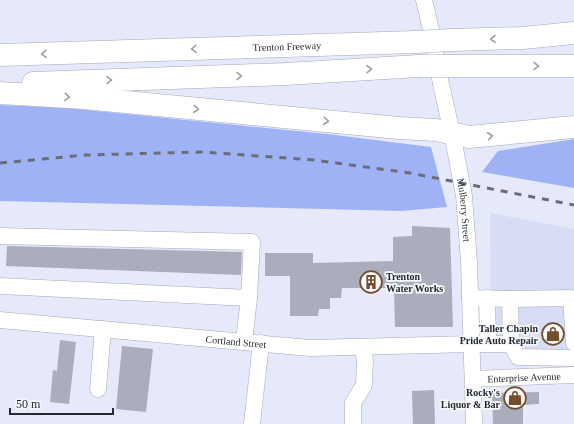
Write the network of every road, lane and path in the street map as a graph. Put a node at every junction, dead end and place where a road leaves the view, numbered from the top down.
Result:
1 (424, 0) edge
2 (574, 33) edge
3 (523, 38) junction
4 (574, 42) edge
5 (0, 55) edge
6 (574, 66) edge
7 (0, 85) edge
8 (0, 93) edge
9 (574, 127) edge
10 (452, 133) junction
11 (0, 236) edge
12 (0, 286) edge
13 (249, 298) junction
14 (470, 298) junction
15 (487, 298) junction
16 (510, 299) junction
17 (0, 320) edge
18 (103, 329) junction
19 (244, 342) junction
20 (261, 343) junction
21 (488, 343) junction
22 (574, 343) edge
23 (472, 344) junction
24 (511, 344) junction
25 (363, 347) junction
26 (574, 358) edge
27 (574, 375) edge
28 (473, 379) junction
29 (98, 389) dead end
30 (252, 424) edge
31 (354, 424) edge
32 (474, 424) edge

1 - 10 street, Mulberry Street
2 - 3 highway, Trenton Freeway
3 - 4 highway
3 -> 5 highway, Trenton Freeway, bridge
7 -> 6 highway, bridge
8 -> 10 highway
10 -> 9 highway
10 - 14 street, Mulberry Street
11 - 13 street
12 - 13 street
13 - 19 street
14 - 15 street
14 - 23 street, Mulberry Street
15 - 16 street
15 - 21 street
16 - 22 street
16 - 24 street
17 - 18 street, Cortland Street
18 - 19 street, Cortland Street
18 - 29 street
19 - 20 street, Cortland Street
20 - 25 street, Cortland Street
20 - 30 street
21 - 23 street, Cortland Street
21 - 24 street, Cortland Street
23 - 25 street, Cortland Street
23 - 28 street, Mulberry Street
24 - 26 street
25 - 31 street
27 - 28 street, Enterprise Avenue
28 - 32 street, Mulberry Street

